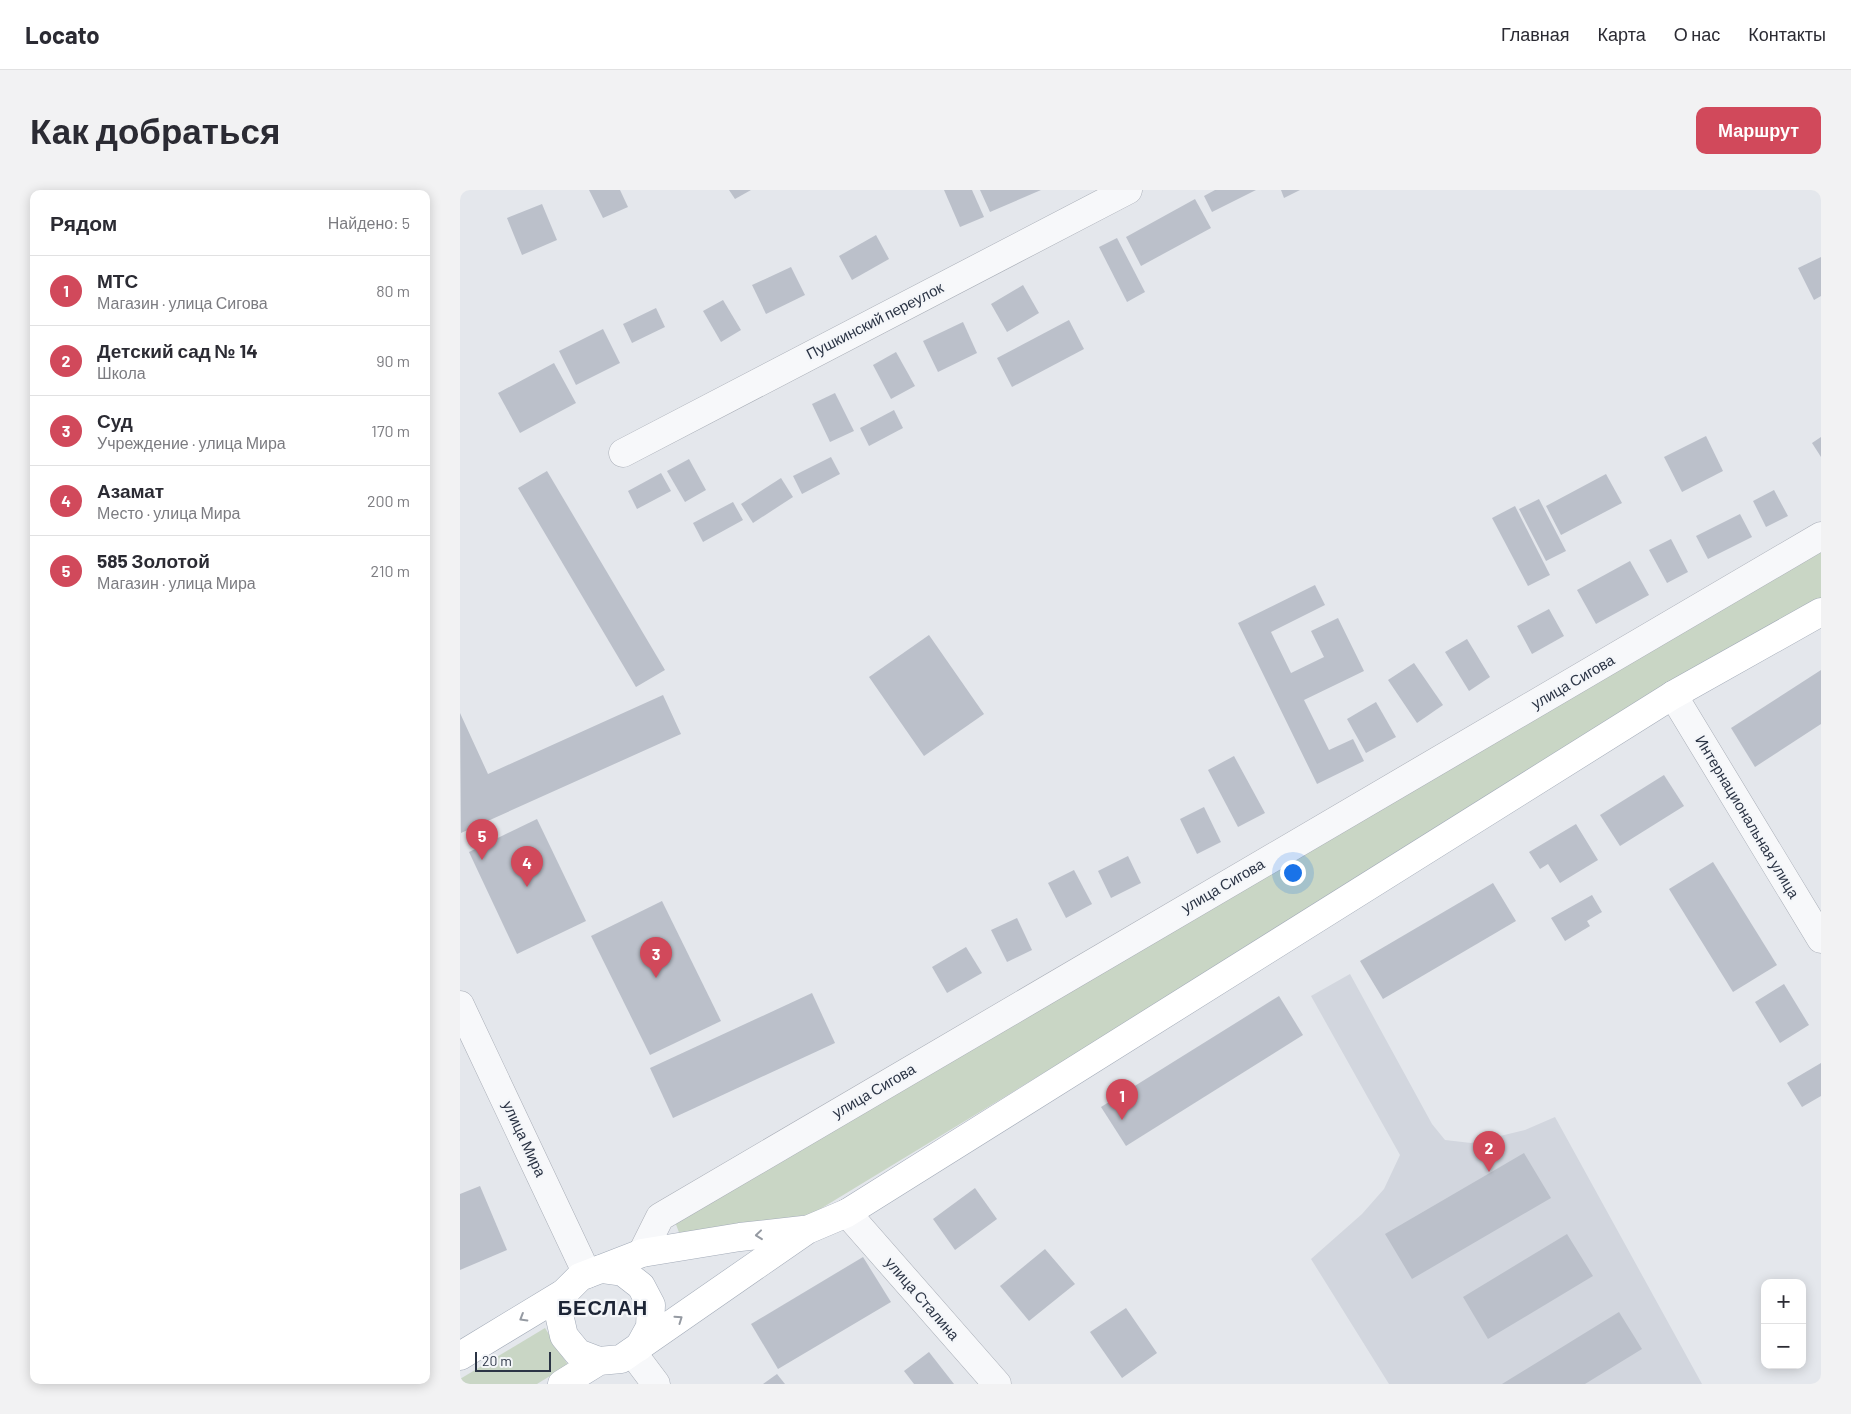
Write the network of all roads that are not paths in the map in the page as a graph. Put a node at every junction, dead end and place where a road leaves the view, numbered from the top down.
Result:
1 (1128, 190) edge
2 (623, 453) dead end
3 (1821, 536) edge
4 (1821, 612) edge
5 (1673, 696) junction
6 (1821, 939) edge
7 (460, 1005) edge
8 (847, 1213) junction
9 (807, 1230) junction
10 (642, 1252) junction
11 (594, 1272) junction
12 (564, 1293) junction
13 (636, 1349) junction
14 (460, 1356) edge
15 (598, 1361) junction
16 (562, 1384) edge
17 (656, 1384) edge
18 (997, 1384) edge

1 - 2 street, Пушкинский переулок
3 - 10 street, улица Сигова
4 - 5 main road
5 - 6 street, Интернациональная улица
5 - 8 main road
7 - 11 street, улица Мира
8 - 9 main road
8 - 18 street, улица Сталина
9 -> 10 main road
13 -> 9 main road
10 - 11 main road
11 - 12 main road
11 - 13 main road
12 -> 14 main road
12 - 15 main road
13 - 15 main road
13 - 17 street
15 - 16 main road

